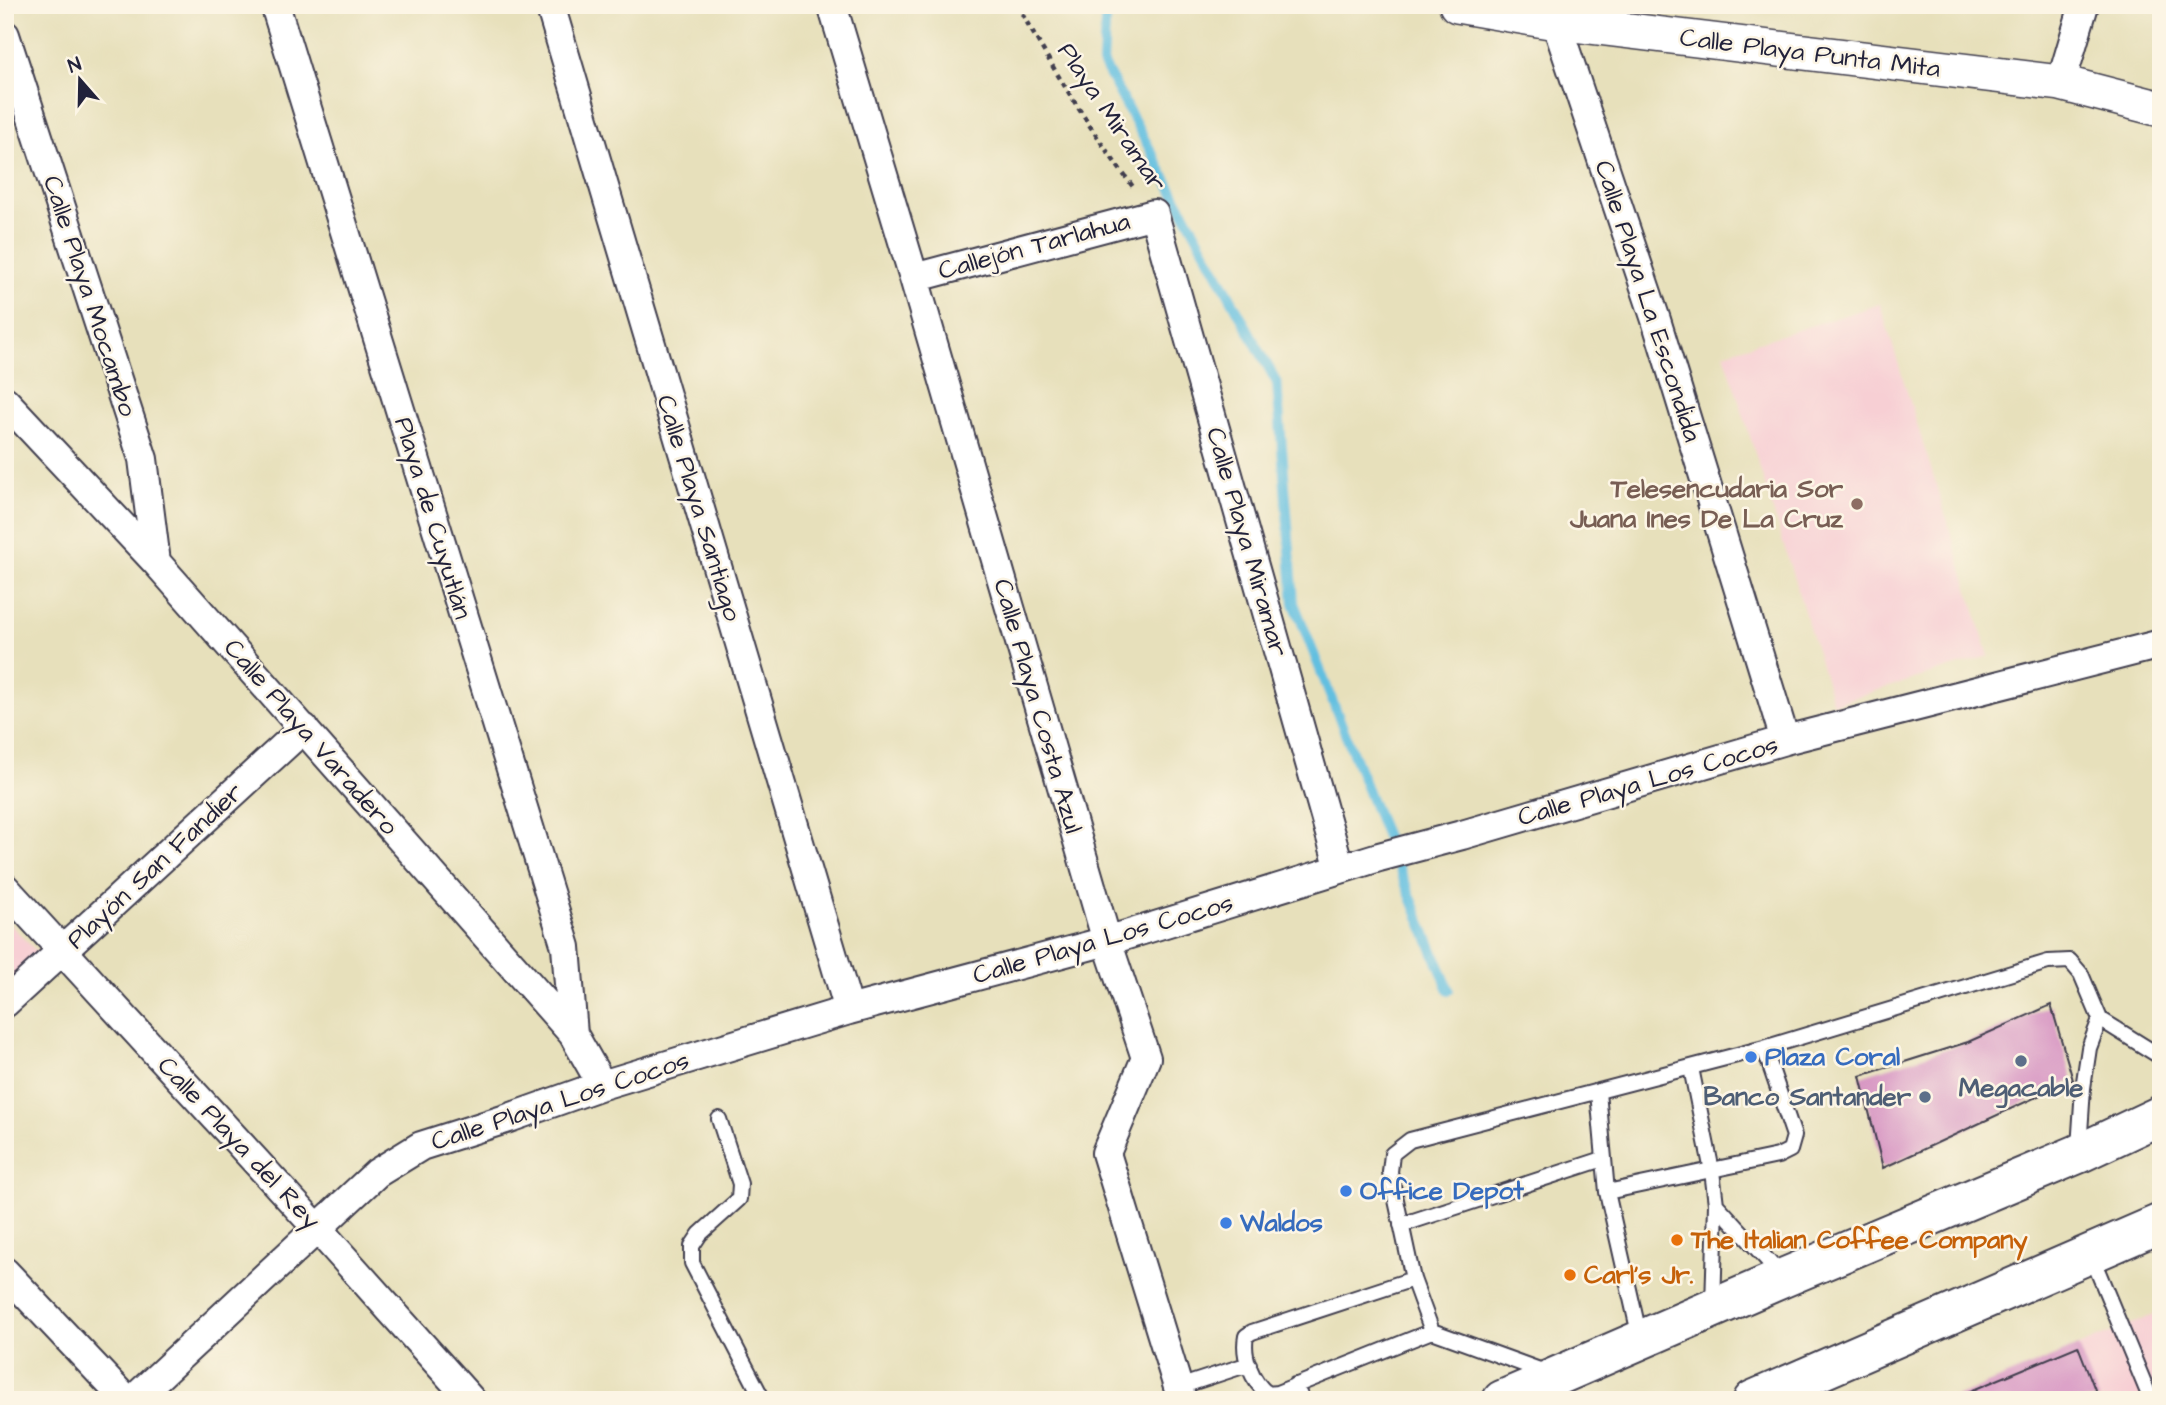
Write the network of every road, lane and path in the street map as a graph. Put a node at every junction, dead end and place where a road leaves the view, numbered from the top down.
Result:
1 (275, 5) edge
2 (550, 5) edge
3 (832, 5) edge
4 (1017, 5) edge
5 (1457, 5) edge
6 (2084, 5) edge
7 (1556, 22) junction
8 (5, 36) edge
9 (2061, 83) junction
10 (2161, 109) edge
11 (1154, 214) junction
12 (914, 278) junction
13 (5, 401) edge
14 (156, 562) junction
15 (2161, 644) edge
16 (304, 728) junction
17 (1785, 740) junction
18 (1340, 869) junction
19 (5, 888) edge
20 (1107, 941) junction
21 (62, 952) junction
22 (5, 1003) edge
23 (849, 1010) junction
24 (2100, 1019) junction
25 (573, 1034) junction
26 (1764, 1048) junction
27 (2161, 1057) edge
28 (1691, 1068) junction
29 (602, 1085) junction
30 (1598, 1092) junction
31 (2161, 1115) edge
32 (719, 1119) dead end
33 (2078, 1154) junction
34 (1603, 1159) junction
35 (1712, 1171) junction
36 (1606, 1192) junction
37 (1716, 1204) junction
38 (2161, 1223) edge
39 (1401, 1224) junction
40 (317, 1228) junction
41 (2091, 1254) junction
42 (5, 1272) edge
43 (1783, 1278) junction
44 (1413, 1279) junction
45 (1713, 1309) junction
46 (1432, 1331) junction
47 (1640, 1340) junction
48 (1249, 1364) junction
49 (1557, 1376) junction
50 (1295, 1385) junction
51 (1181, 1394) edge
52 (126, 1400) edge
53 (133, 1400) edge
54 (471, 1400) edge
55 (764, 1400) edge
56 (1302, 1400) edge
57 (1502, 1400) edge
58 (1753, 1400) edge
59 (2151, 1400) edge

1 - 25 street, Playa de Cuyutlán
2 - 23 street, Calle Playa Santiago
3 - 12 street, Calle Playa Costa Azul
4 - 11 path, Playa Miramar
5 - 7 street, Calle Playa Punta Mita
6 - 9 street
7 - 9 street, Calle Playa Punta Mita
7 - 17 street, Calle Playa La Escondida
8 - 14 street, Calle Playa Mocambo
9 - 10 street, Calle Playa Punta Mita
11 - 12 street, Callejón Tarlahua
11 - 18 street, Calle Playa Miramar
12 - 20 street, Calle Playa Costa Azul
13 - 14 street, Calle Playa Varadero
14 - 16 street, Calle Playa Varadero
15 - 17 street, Calle Playa Los Cocos
16 - 21 street, Playón San Fandier
16 - 25 street, Calle Playa Varadero
17 - 18 street, Calle Playa Los Cocos
18 - 20 street, Calle Playa Los Cocos
19 - 21 street, Calle Playa del Rey
20 - 23 street, Calle Playa Los Cocos
20 - 51 street, Calle Playa Costa Azul
21 - 22 street, Playón San Fandier
21 - 40 street, Calle Playa del Rey
23 - 29 street, Calle Playa Los Cocos
24 - 26 lane
24 - 27 lane
24 - 33 lane
25 - 29 street, Calle Playa Varadero
26 - 28 lane
26 - 35 lane
28 - 30 lane
28 - 35 lane
29 - 40 street, Calle Playa Los Cocos
30 - 34 lane
30 - 39 lane
31 - 33 main road
32 - 55 lane
33 - 43 main road
34 - 36 lane
34 - 39 lane
35 - 36 lane
35 - 37 lane
36 - 47 lane
37 - 43 lane
37 - 45 lane
38 - 41 main road
39 - 44 lane
40 - 53 street, Calle Playa Los Cocos
40 - 54 street, Calle Playa del Rey
41 - 58 main road
41 - 59 lane
42 - 52 street
43 - 45 main road
44 - 46 lane
44 - 48 lane
45 - 47 main road
46 - 49 lane
46 - 50 lane
47 - 49 main road
48 - 50 lane
48 - 51 lane
49 - 57 main road
50 - 56 lane

